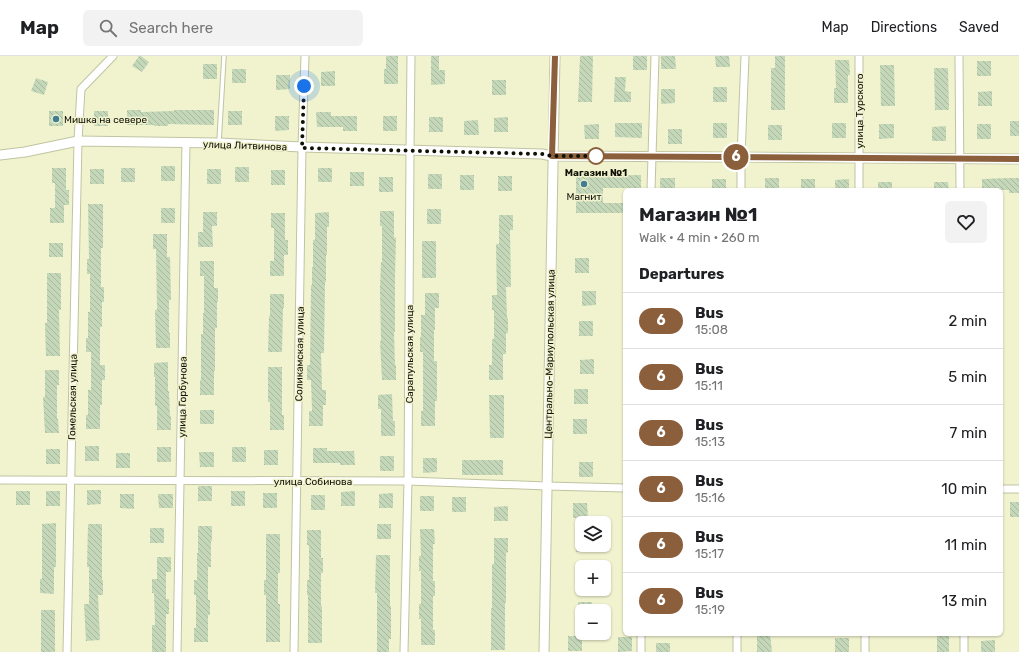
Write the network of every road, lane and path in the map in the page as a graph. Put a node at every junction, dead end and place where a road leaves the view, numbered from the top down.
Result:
1 (113, 56) edge
2 (224, 56) edge
3 (305, 56) edge
4 (411, 56) edge
5 (555, 56) edge
6 (655, 56) edge
7 (745, 56) edge
8 (859, 56) edge
9 (959, 56) edge
10 (78, 141) junction
11 (186, 143) junction
12 (219, 143) junction
13 (302, 148) junction
14 (410, 150) junction
15 (0, 155) edge
16 (552, 156) junction
17 (652, 156) junction
18 (741, 157) junction
19 (858, 158) junction
20 (960, 158) junction
21 (1019, 159) edge
22 (651, 188) edge
23 (741, 188) edge
24 (859, 188) edge
25 (960, 188) edge
26 (0, 480) edge
27 (70, 480) junction
28 (180, 480) junction
29 (297, 480) junction
30 (408, 481) junction
31 (547, 486) junction
32 (623, 488) edge
33 (1003, 489) edge
34 (1019, 489) edge
35 (641, 636) edge
36 (737, 636) edge
37 (865, 636) edge
38 (964, 636) edge
39 (67, 652) edge
40 (177, 652) edge
41 (294, 652) edge
42 (404, 652) edge
43 (544, 652) edge
44 (641, 652) edge
45 (737, 652) edge
46 (865, 652) edge
47 (964, 652) edge

1 - 10 street, Гомельская улица
2 - 12 lane
3 - 13 street, Соликамская улица
4 - 14 street, Сарапульская улица
5 - 16 street, Центрально-Мариупольская улица
6 - 17 street
7 - 18 street
8 - 19 street, улица Турского
9 - 20 street
10 - 11 street, улица Литвинова
10 - 15 street, улица Литвинова
10 - 27 street, Гомельская улица
11 - 12 street, улица Литвинова
11 - 28 street, улица Горбунова
12 - 13 street, улица Литвинова
13 - 14 street, улица Литвинова
13 - 29 street, Соликамская улица
14 - 16 street, улица Литвинова
14 - 30 street, Сарапульская улица
16 - 17 street, улица Литвинова
16 - 31 street, Центрально-Мариупольская улица
17 - 18 street, улица Литвинова
17 - 22 street
18 - 19 street, улица Литвинова
18 - 23 street
19 - 20 street, улица Литвинова
19 - 24 street, улица Турского
20 - 21 street, улица Литвинова
20 - 25 street
26 - 27 street, улица Собинова
27 - 28 street, улица Собинова
27 - 39 street, Гомельская улица
28 - 29 street, улица Собинова
28 - 40 street, улица Горбунова
29 - 30 street, улица Собинова
29 - 41 street, Соликамская улица
30 - 31 street, улица Собинова
30 - 42 street, Сарапульская улица
31 - 32 street, улица Собинова
31 - 43 street, Центрально-Мариупольская улица
33 - 34 street
35 - 44 street
36 - 45 street
37 - 46 street
38 - 47 street

